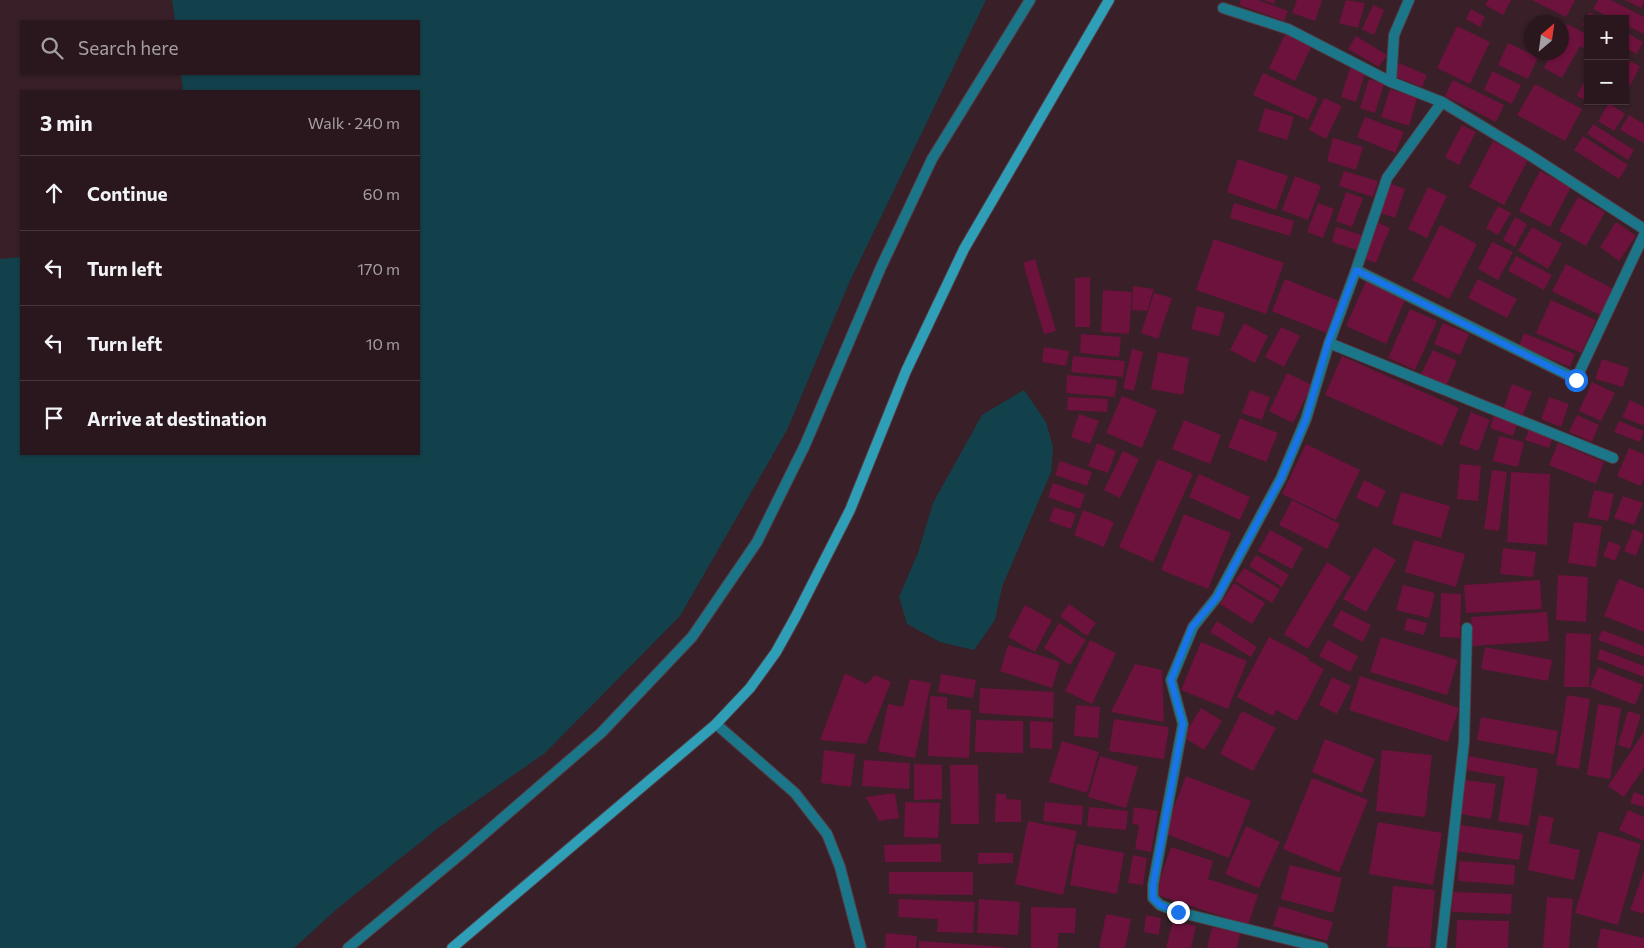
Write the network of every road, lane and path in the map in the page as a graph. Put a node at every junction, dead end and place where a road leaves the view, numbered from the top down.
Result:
1 (1030, 0) edge
2 (1109, 0) edge
3 (1409, 0) edge
4 (1223, 8) dead end
5 (1392, 82) junction
6 (1442, 102) junction
7 (1644, 229) edge
8 (1644, 234) edge
9 (1356, 270) junction
10 (1328, 343) junction
11 (1613, 458) dead end
12 (1467, 628) dead end
13 (716, 724) junction
14 (348, 948) edge
15 (452, 948) edge
16 (861, 948) edge
17 (1324, 948) edge
18 (1441, 948) edge

1 - 14 street
2 - 13 main road
3 - 5 street
4 - 5 street
5 - 6 street
6 - 7 street
6 - 9 street
8 - 9 street
9 - 10 street
10 - 11 street
10 - 17 street
12 - 18 street
13 - 15 main road
13 - 16 street

